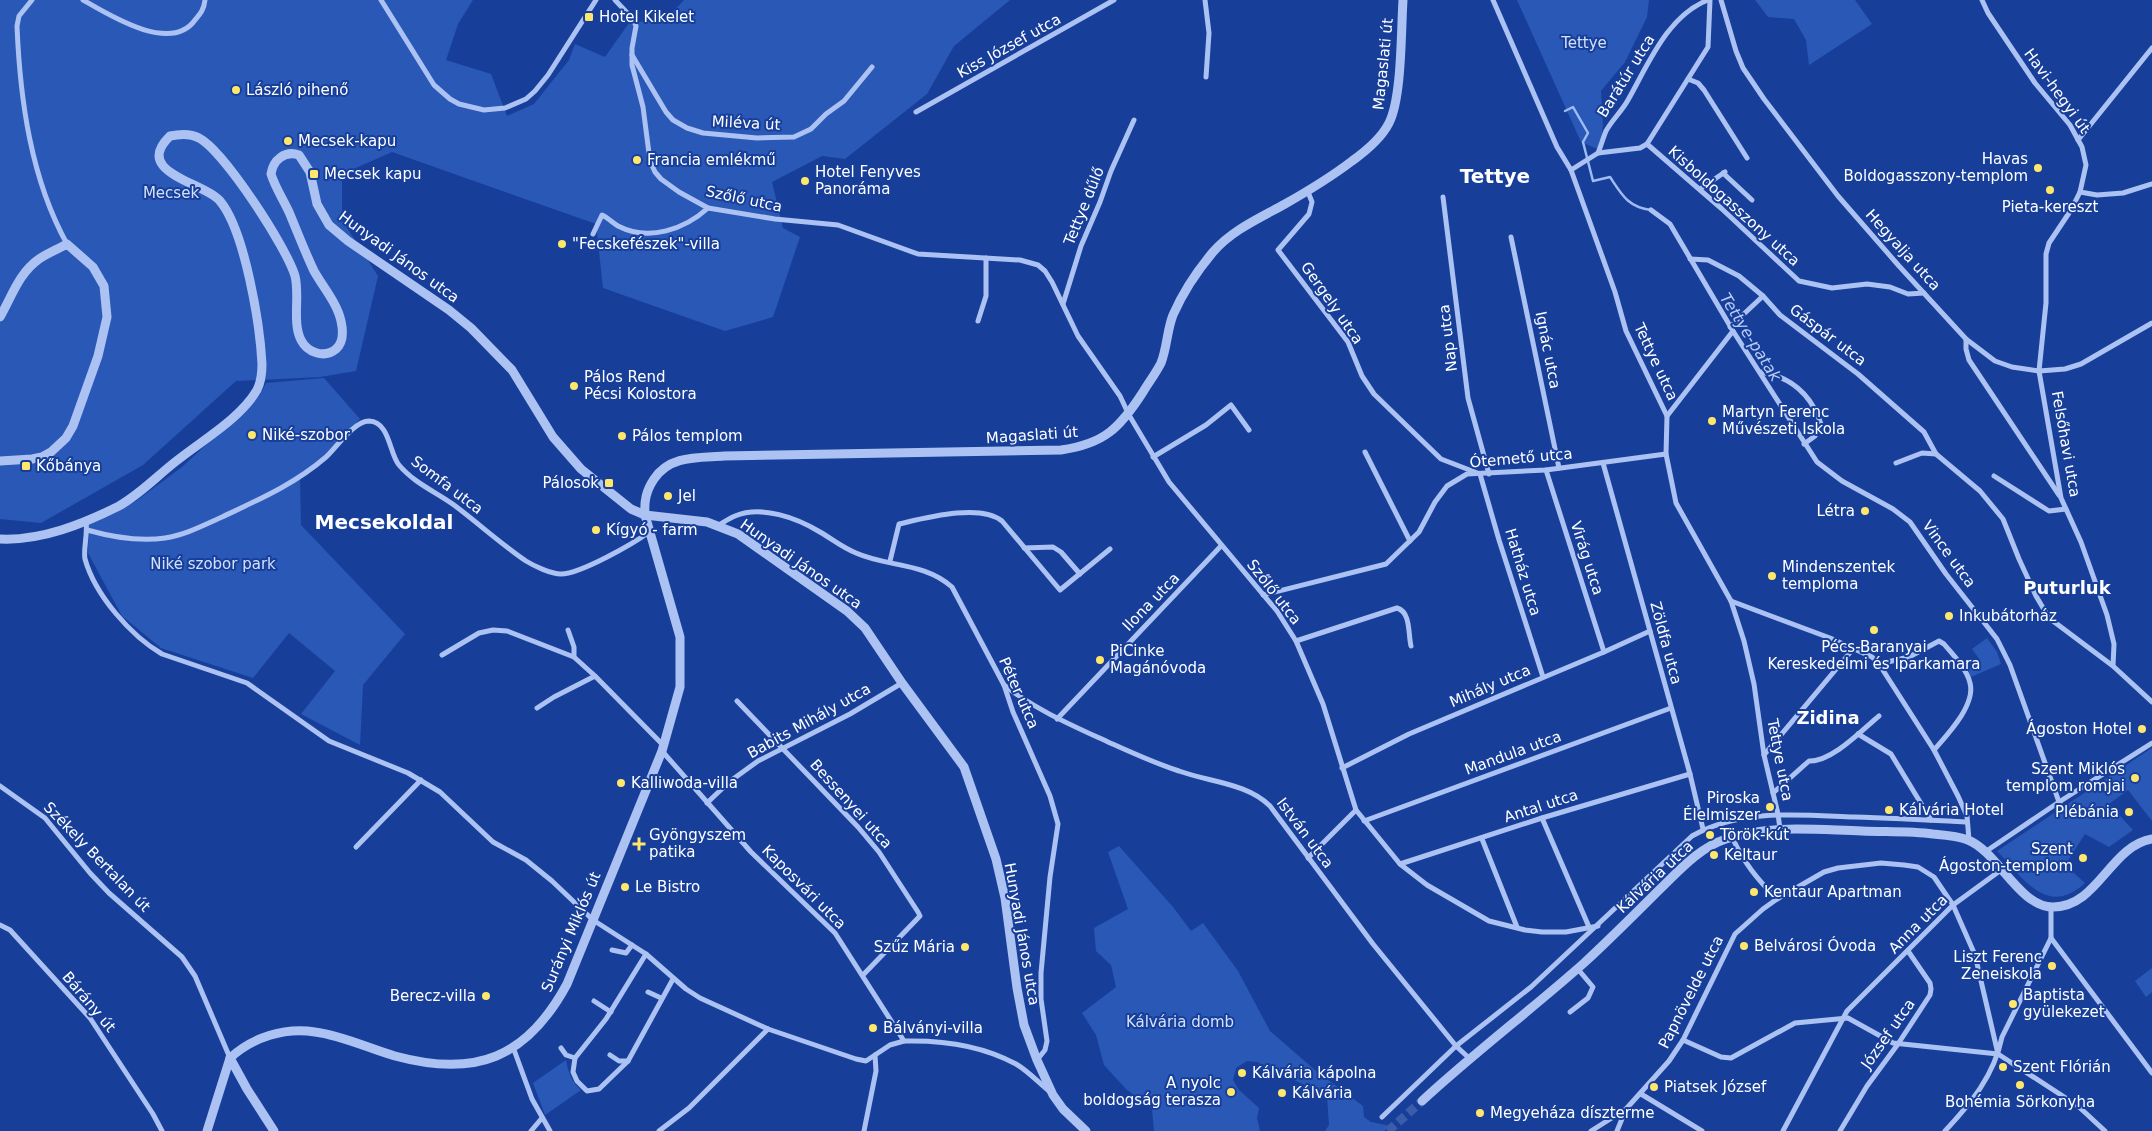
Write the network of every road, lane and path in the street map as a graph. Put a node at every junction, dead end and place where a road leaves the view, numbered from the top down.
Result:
1 (32, 0) edge
2 (83, 0) edge
3 (205, 0) edge
4 (381, 0) edge
5 (596, 0) edge
6 (615, 0) edge
7 (1114, 0) edge
8 (1205, 0) edge
9 (1403, 0) edge
10 (1493, 0) edge
11 (1709, 0) edge
12 (1721, 0) edge
13 (1982, 0) edge
14 (2152, 48) edge
15 (632, 55) junction
16 (872, 67) dead end
17 (1206, 77) dead end
18 (647, 78) junction
19 (1688, 79) junction
20 (636, 80) junction
21 (916, 112) dead end
22 (1134, 120) dead end
23 (2078, 140) junction
24 (1647, 144) junction
25 (1598, 153) junction
26 (1747, 158) dead end
27 (1571, 170) junction
28 (2152, 184) edge
29 (1700, 189) junction
30 (1308, 192) junction
31 (2080, 192) junction
32 (1443, 197) dead end
33 (1752, 200) dead end
34 (2075, 203) joint
35 (708, 208) junction
36 (1651, 210) dead end
37 (593, 234) dead end
38 (1511, 237) dead end
39 (67, 244) junction
40 (986, 258) junction
41 (1690, 258) junction
42 (1924, 293) junction
43 (1763, 296) junction
44 (1063, 304) junction
45 (0, 317) edge
46 (978, 321) dead end
47 (2152, 323) edge
48 (1732, 329) junction
49 (1966, 339) junction
50 (2039, 371) junction
51 (1761, 372) junction
52 (1128, 415) junction
53 (1667, 416) junction
54 (1249, 430) dead end
55 (1804, 444) junction
56 (1365, 452) dead end
57 (1666, 454) junction
58 (1936, 454) junction
59 (1153, 457) junction
60 (0, 461) edge
61 (1603, 463) junction
62 (1896, 463) dead end
63 (1559, 468) junction
64 (1546, 470) junction
65 (1480, 474) junction
66 (1489, 474) junction
67 (1994, 476) dead end
68 (2061, 498) junction
69 (2066, 509) junction
70 (645, 515) junction
71 (86, 525) junction
72 (719, 525) junction
73 (649, 532) junction
74 (0, 539) edge
75 (1410, 541) junction
76 (1221, 546) junction
77 (1024, 548) junction
78 (1110, 549) dead end
79 (890, 561) junction
80 (1080, 574) junction
81 (1264, 595) junction
82 (1731, 601) junction
83 (568, 630) dead end
84 (1650, 631) junction
85 (1296, 641) junction
86 (1411, 646) dead end
87 (1853, 649) junction
88 (1604, 652) junction
89 (442, 655) dead end
90 (574, 657) junction
91 (1878, 664) junction
92 (2113, 666) junction
93 (596, 676) junction
94 (1543, 677) junction
95 (902, 683) junction
96 (1004, 684) junction
97 (738, 701) dead end
98 (2152, 702) edge
99 (536, 708) dead end
100 (1671, 708) junction
101 (1880, 716) dead end
102 (1057, 719) junction
103 (1858, 734) junction
104 (2152, 743) edge
105 (663, 748) junction
106 (785, 749) junction
107 (1934, 750) junction
108 (1764, 755) junction
109 (1342, 768) junction
110 (1690, 774) junction
111 (420, 780) junction
112 (0, 786) edge
113 (1773, 793) junction
114 (2059, 802) junction
115 (707, 803) junction
116 (1356, 810) junction
117 (1778, 814) junction
118 (1542, 818) junction
119 (1931, 820) junction
120 (1364, 821) junction
121 (1966, 822) junction
122 (1703, 829) junction
123 (1780, 829) junction
124 (1732, 837) junction
125 (1482, 839) junction
126 (2150, 839) edge
127 (1969, 840) junction
128 (356, 847) dead end
129 (1985, 852) junction
130 (1308, 858) junction
131 (1400, 864) junction
132 (2002, 870) junction
133 (1777, 899) junction
134 (1953, 905) junction
135 (2051, 907) junction
136 (593, 920) junction
137 (0, 925) edge
138 (1598, 926) junction
139 (1517, 927) junction
140 (1589, 927) junction
141 (2051, 938) junction
142 (632, 945) junction
143 (612, 950) dead end
144 (1908, 951) junction
145 (646, 954) junction
146 (1577, 968) junction
147 (863, 975) junction
148 (673, 979) junction
149 (648, 992) dead end
150 (661, 998) junction
151 (594, 1001) dead end
152 (611, 1012) junction
153 (1570, 1012) dead end
154 (1842, 1019) junction
155 (768, 1029) junction
156 (1683, 1040) junction
157 (904, 1041) junction
158 (1898, 1044) junction
159 (1456, 1046) junction
160 (513, 1047) junction
161 (561, 1048) dead end
162 (1998, 1054) junction
163 (610, 1055) dead end
164 (875, 1055) junction
165 (230, 1058) junction
166 (576, 1058) junction
167 (1469, 1058) junction
168 (1037, 1060) junction
169 (628, 1061) junction
170 (2152, 1073) edge
171 (1641, 1094) junction
172 (1053, 1095) junction
173 (1422, 1101) tunnel mouth
174 (1626, 1109) junction
175 (1382, 1117) dead end
176 (542, 1118) junction
177 (162, 1131) edge
178 (207, 1131) edge
179 (274, 1131) edge
180 (531, 1131) edge
181 (550, 1131) edge
182 (659, 1131) edge
183 (864, 1131) edge
184 (1086, 1131) edge
185 (1591, 1131) edge
186 (1617, 1131) edge
187 (1702, 1131) edge
188 (1783, 1131) edge
189 (1840, 1131) edge
190 (1944, 1131) edge
191 (2105, 1131) edge

1 - 39 street
2 - 3 street
4 - 5 street
6 - 15 street, Szőlő utca
7 - 21 street, Kiss József utca
8 - 17 street
9 - 30 street, Magaslati út
10 - 27 street, Tettye utca
11 - 19 street
11 - 25 street, Barátúr utca
12 - 42 street, Hegyalja utca
13 - 23 street, Havi-hegyi út
14 - 23 street
15 - 18 street, Miléva út
15 - 20 street, Szőlő utca
16 - 18 street, Miléva út
18 - 20 street
19 - 24 street
19 - 26 street
20 - 35 street, Szőlő utca
22 - 44 street, Tettye dűlő
23 - 31 street, Havi-hegyi út
24 - 25 street
24 - 29 street, Kisboldogasszony utca
25 - 27 street
27 - 53 street, Tettye utca
28 - 31 street
29 - 33 street
29 - 42 street, Kisboldogasszony utca
30 - 52 street, Magaslati út
30 - 65 street, Gergely utca
31 - 34 street, Havi-hegyi út
32 - 66 street, Nap utca
34 - 50 street, Felsőhavi utca
35 - 37 street
35 - 40 street, Szőlő utca
36 - 41 street, Vince utca
38 - 63 street, Ignác utca
39 - 45 street
39 - 60 street
40 - 44 street, Szőlő utca
40 - 46 street
41 - 43 street, Gáspár utca
41 - 48 street, Vince utca
42 - 49 street, Hegyalja utca
43 - 48 street
43 - 58 street, Gáspár utca
44 - 52 street, Szőlő utca
47 - 50 street, Hegyalja utca
48 - 51 street, Vince utca
48 - 53 street
49 - 50 street, Hegyalja utca
49 - 68 street
50 - 68 street, Felsőhavi utca
51 - 55 street, Vince utca
51 - 55 street
52 - 59 street, Szőlő utca
52 - 70 street, Magaslati út
53 - 57 street, Tettye utca
54 - 59 street
55 - 114 street, Vince utca
56 - 75 street
57 - 61 street, Ótemető utca
57 - 82 street, Tettye utca
58 - 62 street
58 - 92 street
59 - 76 street, Szőlő utca
61 - 63 street, Ótemető utca
61 - 84 street, Zöldfa utca
63 - 64 street, Ótemető utca
64 - 66 street, Ótemető utca
64 - 88 street, Virág utca
65 - 66 street, Ótemető utca
65 - 75 street, Ótemető utca
65 - 94 street, Hatház utca
67 - 69 street
68 - 69 street, Felsőhavi utca
69 - 92 street, Felsőhavi utca
70 - 71 street, Hunyadi János utca
70 - 72 street, Hunyadi János utca
70 - 73 street, Surányi Miklós út
71 - 73 street, Somfa utca
71 - 74 street, Hunyadi János utca
71 - 111 street
72 - 79 street, Péter utca
72 - 95 street, Hunyadi János utca
73 - 105 street, Surányi Miklós út
75 - 81 street, Ótemető utca
76 - 81 street, Szőlő utca
76 - 102 street, Ilona utca
77 - 79 street
77 - 80 street
77 - 80 street
78 - 80 street
79 - 96 street, Péter utca
81 - 85 street, Szőlő utca
82 - 87 street
82 - 108 street, Tettye utca
83 - 90 street
84 - 88 street, Mihály utca
84 - 100 street, Zöldfa utca
85 - 86 street
85 - 109 street, Szőlő utca
87 - 91 street
87 - 108 street
88 - 94 street, Mihály utca
89 - 90 street
90 - 93 street
91 - 107 street
91 - 107 street
92 - 98 street
93 - 99 street
93 - 105 street
94 - 109 street, Mihály utca
95 - 106 street, Babits Mihály utca
95 - 168 street, Hunyadi János utca
96 - 102 street, István utca
96 - 168 street, Péter utca
97 - 106 street, Bessenyei utca
100 - 110 street, Zöldfa utca
100 - 120 street, Mandula utca
101 - 103 street
102 - 130 street, István utca
103 - 113 street
103 - 119 street
104 - 114 street
105 - 115 street, Kaposvári utca
105 - 136 street, Surányi Miklós út
106 - 115 street, Babits Mihály utca
106 - 147 street, Bessenyei utca
107 - 121 street
108 - 113 street, Tettye utca
109 - 116 street, Szőlő utca
110 - 118 street, Antal utca
110 - 122 street, Zöldfa utca
111 - 128 street
111 - 136 street
112 - 165 street, Székely Bertalan út
113 - 117 street, Tettye utca
114 - 129 street
115 - 147 street, Kaposvári utca
116 - 120 street, Szőlő utca
116 - 130 street
117 - 119 street, Kálvária utca
117 - 122 street, Kálvária utca
117 - 123 street, Tettye utca
118 - 125 street, Antal utca
118 - 140 street
119 - 121 street, Kálvária utca
120 - 131 street, Szőlő utca
121 - 127 street
122 - 138 street, Kálvária utca
123 - 124 street, Kálvária utca
123 - 127 street, Kálvária utca
124 - 133 street
124 - 146 street, Kálvária utca
125 - 131 street, Antal utca
125 - 139 street
126 - 135 street
127 - 129 street
129 - 132 street
130 - 159 street, István utca
131 - 139 street, Szőlő utca
132 - 134 street, Anna utca
132 - 135 street
133 - 134 street, Papnövelde utca
133 - 156 street, Papnövelde utca
134 - 144 street, Anna utca
134 - 162 street, Papnövelde utca
135 - 141 street
136 - 142 street
136 - 160 street, Surányi Miklós út
137 - 177 street, Bárány út
138 - 140 street, Szőlő utca
138 - 159 street, Kálvária utca
139 - 140 street, Szőlő utca
141 - 162 street
141 - 170 street
142 - 143 street
142 - 145 street
144 - 154 street, Anna utca
144 - 158 street, József utca
145 - 148 street
145 - 152 street
146 - 153 street
146 - 167 street, Kálvária utca
147 - 157 street, Kaposvári utca
148 - 150 street
148 - 155 street
149 - 150 street
150 - 169 street
151 - 152 street
152 - 166 street
154 - 156 street
154 - 158 street
154 - 188 street, Anna utca
155 - 164 street
155 - 182 street
156 - 171 street, Papnövelde utca
157 - 164 street
157 - 172 street
158 - 162 street
158 - 189 street, József utca
159 - 167 street, István utca
159 - 175 street, Kálvária utca
160 - 165 street, Surányi Miklós út
160 - 176 street
161 - 166 street
162 - 190 street
162 - 191 street
163 - 169 street
164 - 183 street
165 - 178 street
165 - 179 street, Székely Bertalan út
166 - 169 street
167 - 173 street, Kálvária utca
168 - 172 street, Hunyadi János utca
171 - 174 street, Papnövelde utca
171 - 187 street
172 - 184 street, Hunyadi János utca
174 - 185 street, Papnövelde utca
174 - 186 street
176 - 180 street
176 - 181 street

